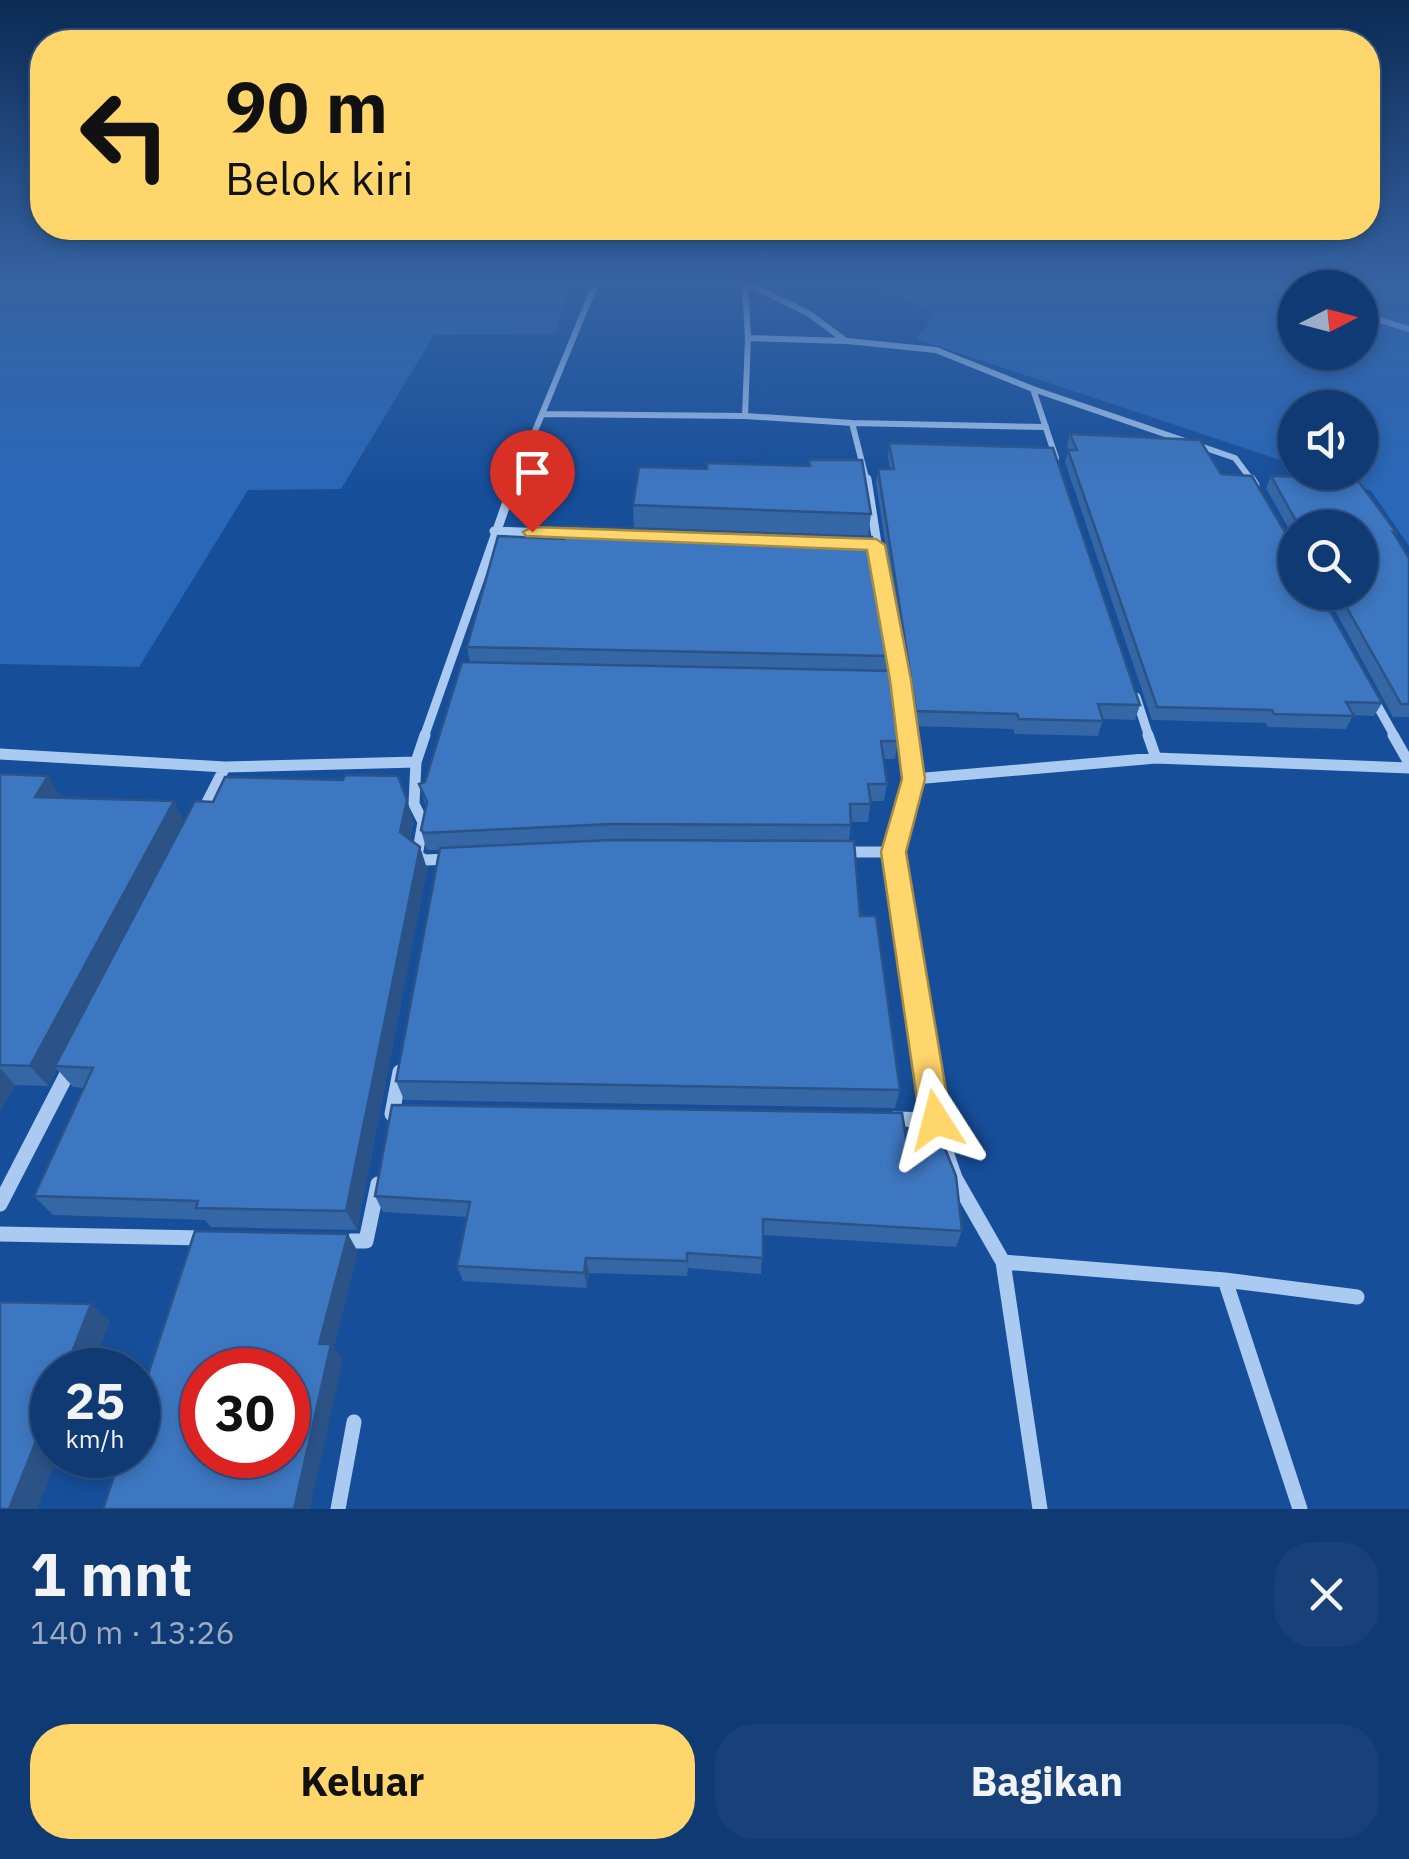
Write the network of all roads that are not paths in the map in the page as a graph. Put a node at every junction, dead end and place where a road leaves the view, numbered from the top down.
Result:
1 (566, 355) edge
2 (747, 355) edge
3 (950, 355) edge
4 (1033, 388) junction
5 (542, 414) junction
6 (745, 416) junction
7 (852, 423) junction
8 (1046, 427) junction
9 (1058, 464) edge
10 (1261, 496) edge
11 (494, 530) junction
12 (590, 534) edge
13 (856, 544) edge
14 (876, 545) junction
15 (448, 670) junction
16 (468, 671) edge
17 (881, 680) edge
18 (901, 680) junction
19 (1131, 684) edge
20 (1371, 695) edge
21 (0, 754) edge
22 (1156, 758) junction
23 (416, 762) junction
24 (225, 766) junction
25 (1409, 766) edge
26 (914, 779) junction
27 (198, 819) edge
28 (837, 852) edge
29 (894, 852) junction
30 (458, 858) edge
31 (438, 860) junction
32 (435, 879) edge
33 (404, 1053) edge
34 (72, 1064) edge
35 (393, 1112) junction
36 (412, 1112) edge
37 (877, 1119) edge
38 (936, 1120) junction
39 (389, 1130) edge
40 (382, 1167) edge
41 (0, 1204) edge
42 (0, 1234) edge
43 (212, 1238) edge
44 (328, 1240) edge
45 (1003, 1262) junction
46 (1224, 1280) junction
47 (1357, 1298) dead end
48 (354, 1422) dead end
49 (338, 1509) edge
50 (1040, 1509) edge
51 (1300, 1509) edge

1 - 5 street
2 - 6 street
3 - 4 street
4 - 8 street
4 - 10 street
5 - 6 street
5 - 11 street
6 - 7 street
7 - 8 street
7 - 14 street
8 - 9 street
11 - 12 street
11 - 15 street
13 - 14 street
14 - 18 street
15 - 16 street
15 - 23 street
17 - 18 street
18 - 26 street
19 - 22 street
20 - 25 street
21 - 24 street
22 - 25 street
22 - 26 street
23 - 24 street
23 - 31 street
24 - 27 street
26 - 29 street
28 - 29 street
29 - 38 street
30 - 31 street
31 - 32 street
33 - 35 street
34 - 41 street
35 - 36 street
35 - 39 street
37 - 38 street
38 - 45 street
40 - 44 street
42 - 43 street
45 - 46 street
45 - 50 street
46 - 47 street
46 - 51 street
48 - 49 street

